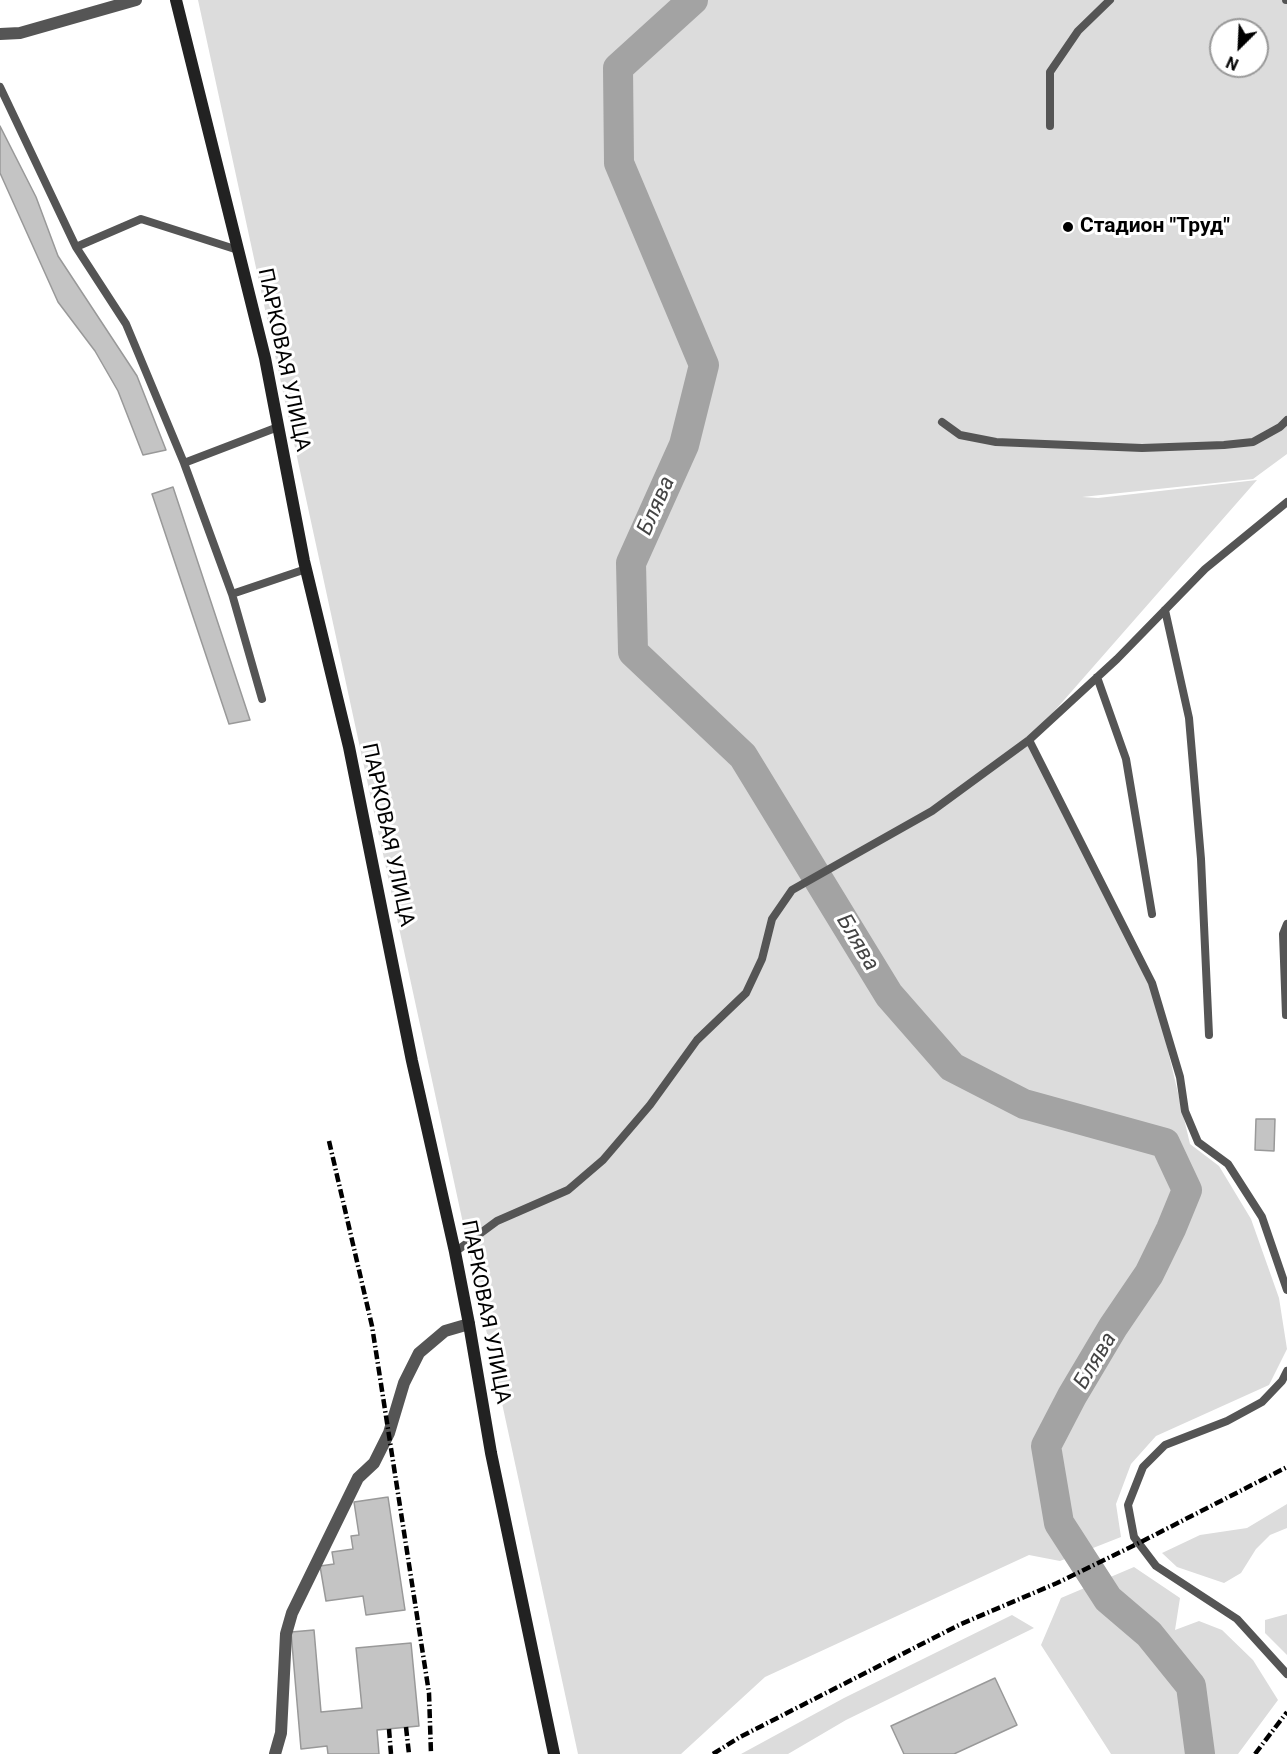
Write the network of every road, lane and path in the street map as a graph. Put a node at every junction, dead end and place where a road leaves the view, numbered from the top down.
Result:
1 (136, 0) edge
2 (176, 0) edge
3 (1110, 0) edge
4 (0, 34) edge
5 (0, 87) edge
6 (1050, 126) dead end
7 (76, 247) junction
8 (238, 250) junction
9 (1287, 420) edge
10 (942, 422) dead end
11 (278, 427) junction
12 (184, 463) junction
13 (1287, 502) edge
14 (306, 569) junction
15 (232, 594) junction
16 (1165, 610) junction
17 (1097, 677) junction
18 (262, 699) dead end
19 (1029, 740) junction
20 (1152, 914) dead end
21 (1287, 924) edge
22 (1286, 1015) edge
23 (1209, 1035) dead end
24 (454, 1252) junction
25 (1287, 1290) edge
26 (469, 1324) junction
27 (1287, 1371) edge
28 (1287, 1674) edge
29 (275, 1754) edge
30 (554, 1754) edge

1 - 4 street
2 - 8 street, ПАРКОВАЯ УЛИЦА
3 - 6 lane
5 - 7 lane
7 - 8 lane
7 - 12 lane
8 - 11 street, ПАРКОВАЯ УЛИЦА
9 - 10 lane
11 - 12 lane
11 - 14 street, ПАРКОВАЯ УЛИЦА
12 - 15 lane
13 - 16 lane
14 - 15 lane
14 - 24 street, ПАРКОВАЯ УЛИЦА
15 - 18 lane
16 - 17 lane
16 - 23 lane
17 - 19 lane
17 - 20 lane
19 - 24 lane
19 - 25 lane
21 - 22 lane
24 - 26 street, ПАРКОВАЯ УЛИЦА
26 - 29 street
26 - 30 street, ПАРКОВАЯ УЛИЦА
27 - 28 lane

